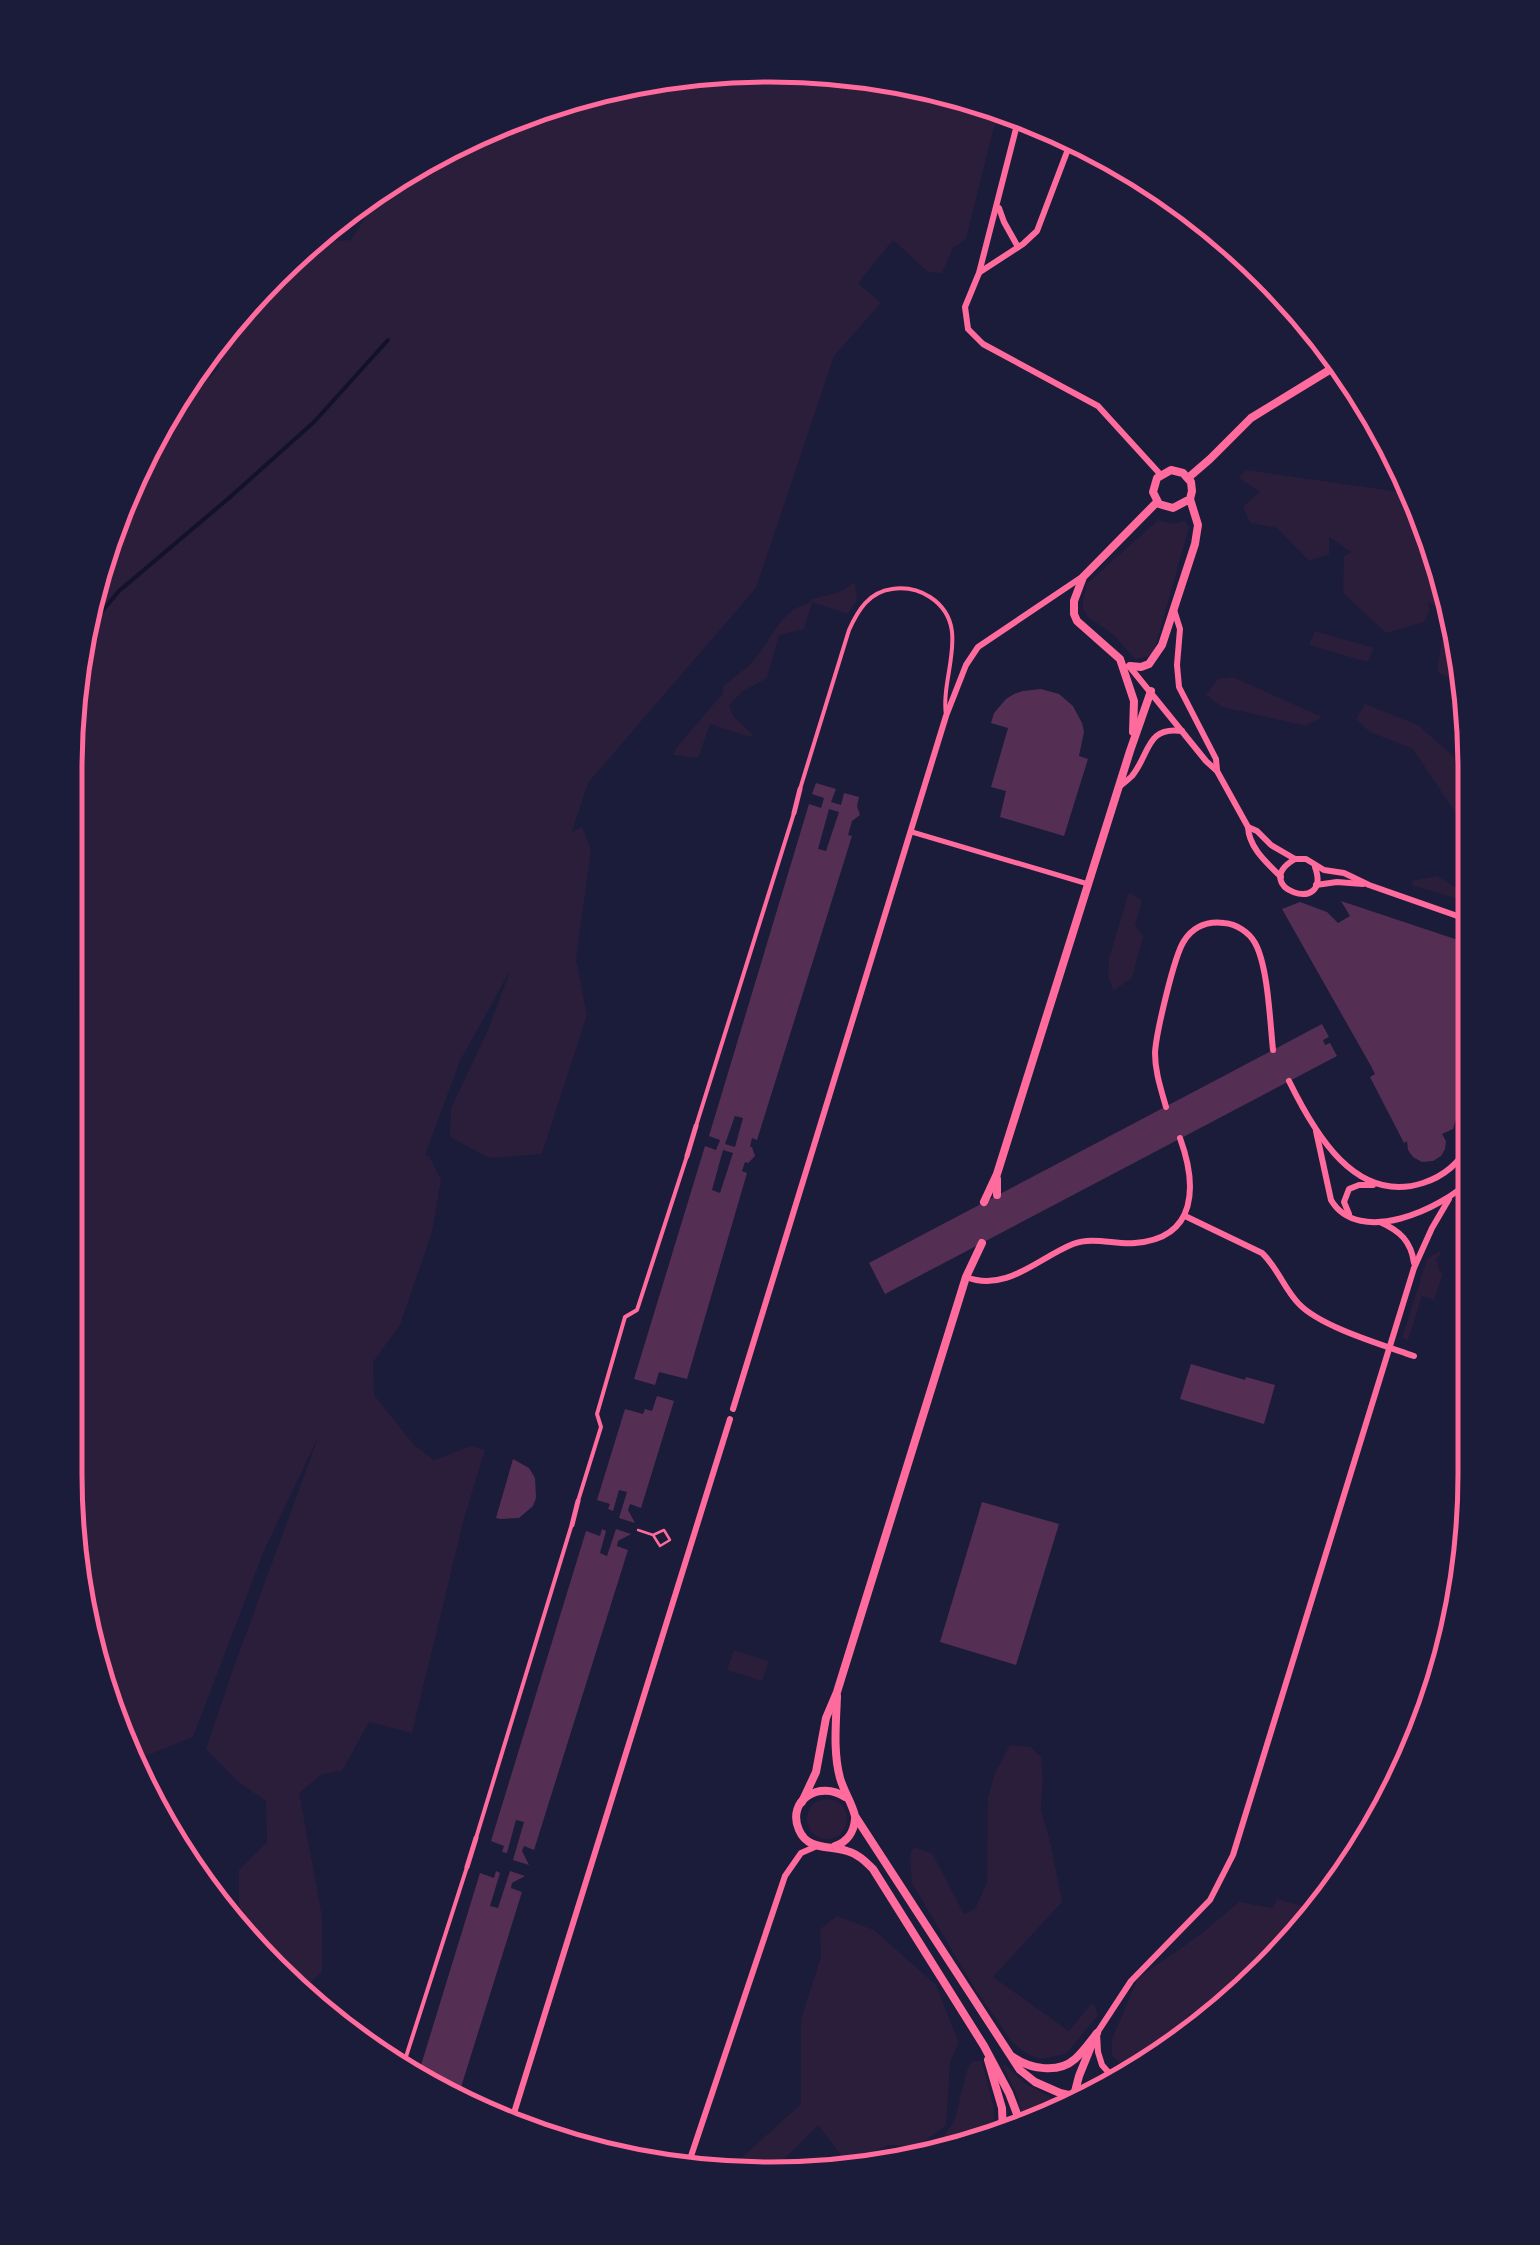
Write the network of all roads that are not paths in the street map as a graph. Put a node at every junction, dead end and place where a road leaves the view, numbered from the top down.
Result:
1 (1016, 129) edge
2 (1068, 150) edge
3 (998, 205) junction
4 (1018, 247) junction
5 (980, 273) junction
6 (1329, 370) edge
7 (1160, 474) junction
8 (1188, 478) junction
9 (1190, 500) junction
10 (1157, 502) junction
11 (1083, 576) junction
12 (1174, 610) junction
13 (1120, 658) junction
14 (1130, 666) junction
15 (1152, 691) junction
16 (946, 716) junction
17 (1182, 731) junction
18 (1130, 751) junction
19 (1217, 771) junction
20 (1118, 788) junction
21 (800, 789) joint
22 (794, 814) joint
23 (1248, 827) junction
24 (912, 832) junction
25 (1294, 858) junction
26 (1315, 866) junction
27 (1281, 877) junction
28 (1088, 884) junction
29 (1316, 885) junction
30 (1369, 885) junction
31 (1458, 916) edge
32 (1273, 1050) dead end
33 (1289, 1080) dead end
34 (1166, 1106) dead end
35 (696, 1126) joint
36 (1316, 1130) junction
37 (1180, 1138) dead end
38 (688, 1156) joint
39 (1458, 1160) edge
40 (998, 1174) junction
41 (1380, 1184) junction
42 (1458, 1191) edge
43 (998, 1195) dead end
44 (1449, 1199) junction
45 (984, 1202) dead end
46 (1185, 1216) junction
47 (1351, 1218) junction
48 (1379, 1221) junction
49 (982, 1242) dead end
50 (968, 1250) dead end
51 (970, 1268) junction
52 (1414, 1268) junction
53 (966, 1278) junction
54 (1389, 1347) junction
55 (1414, 1356) dead end
56 (732, 1409) dead end
57 (730, 1419) dead end
58 (578, 1502) joint
59 (572, 1525) joint
60 (837, 1692) junction
61 (847, 1798) junction
62 (802, 1802) junction
63 (855, 1816) junction
64 (476, 1838) joint
65 (817, 1846) junction
66 (830, 1848) junction
67 (467, 1867) joint
68 (1097, 2034) junction
69 (984, 2046) junction
70 (1005, 2049) junction
71 (406, 2058) edge
72 (1108, 2073) edge
73 (1074, 2092) edge
74 (1068, 2095) edge
75 (514, 2113) edge
76 (1017, 2116) edge
77 (1002, 2122) edge
78 (689, 2158) edge

1 - 3 street
2 - 4 street
3 - 4 street
3 - 5 street
4 - 5 street
5 - 7 street
6 - 8 street
7 - 8 street
7 - 10 street
8 - 9 street
9 - 10 street
9 - 12 street
10 - 11 street
11 - 13 street
11 - 16 street
12 - 14 street
12 - 19 street
13 - 14 street
13 - 18 street
14 - 15 street
15 - 17 street
15 - 18 street
16 - 21 lane
16 - 24 street
17 - 19 street
17 - 20 street
18 - 20 street
19 - 23 street
20 - 28 street
21 - 22 street
22 - 35 lane
23 - 25 street
23 - 27 street
24 - 28 street
24 - 56 street
25 - 26 street
25 - 27 street
26 - 29 street
26 - 30 street
27 - 29 street
28 - 40 street
29 - 30 street
30 - 31 street
32 - 34 street
33 - 36 street
35 - 38 street
36 - 41 street
36 - 47 street
37 - 46 street
38 - 58 lane
39 - 41 street
40 - 43 street
40 - 45 street
41 - 47 street
42 - 44 street
44 - 48 street
44 - 52 street
46 - 53 street
46 - 54 street
47 - 48 street
48 - 52 street
49 - 51 street
50 - 51 street
51 - 53 street
52 - 54 street
53 - 60 street
54 - 55 street
54 - 68 street
57 - 75 street
58 - 59 street
59 - 64 lane
60 - 61 street
60 - 62 street
61 - 62 street
61 - 63 street
62 - 65 street
63 - 66 street
63 - 70 street
64 - 67 street
65 - 66 street
65 - 78 street
66 - 69 street
67 - 71 lane
68 - 70 street
68 - 72 street
68 - 73 street
69 - 76 street
69 - 77 street
70 - 74 street

